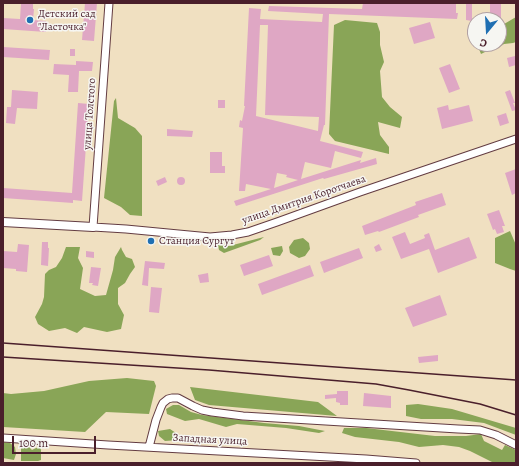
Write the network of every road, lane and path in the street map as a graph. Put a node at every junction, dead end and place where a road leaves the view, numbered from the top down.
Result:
1 (109, 3) edge
2 (516, 139) edge
3 (3, 222) edge
4 (93, 227) junction
5 (3, 438) edge
6 (516, 445) edge
7 (149, 447) junction
8 (416, 463) edge

1 - 4 street, улица Толстого
2 - 4 street, улица Дмитрия Коротчаева
3 - 4 main road
5 - 7 street, Западная улица
6 - 7 street
7 - 8 street, Западная улица

